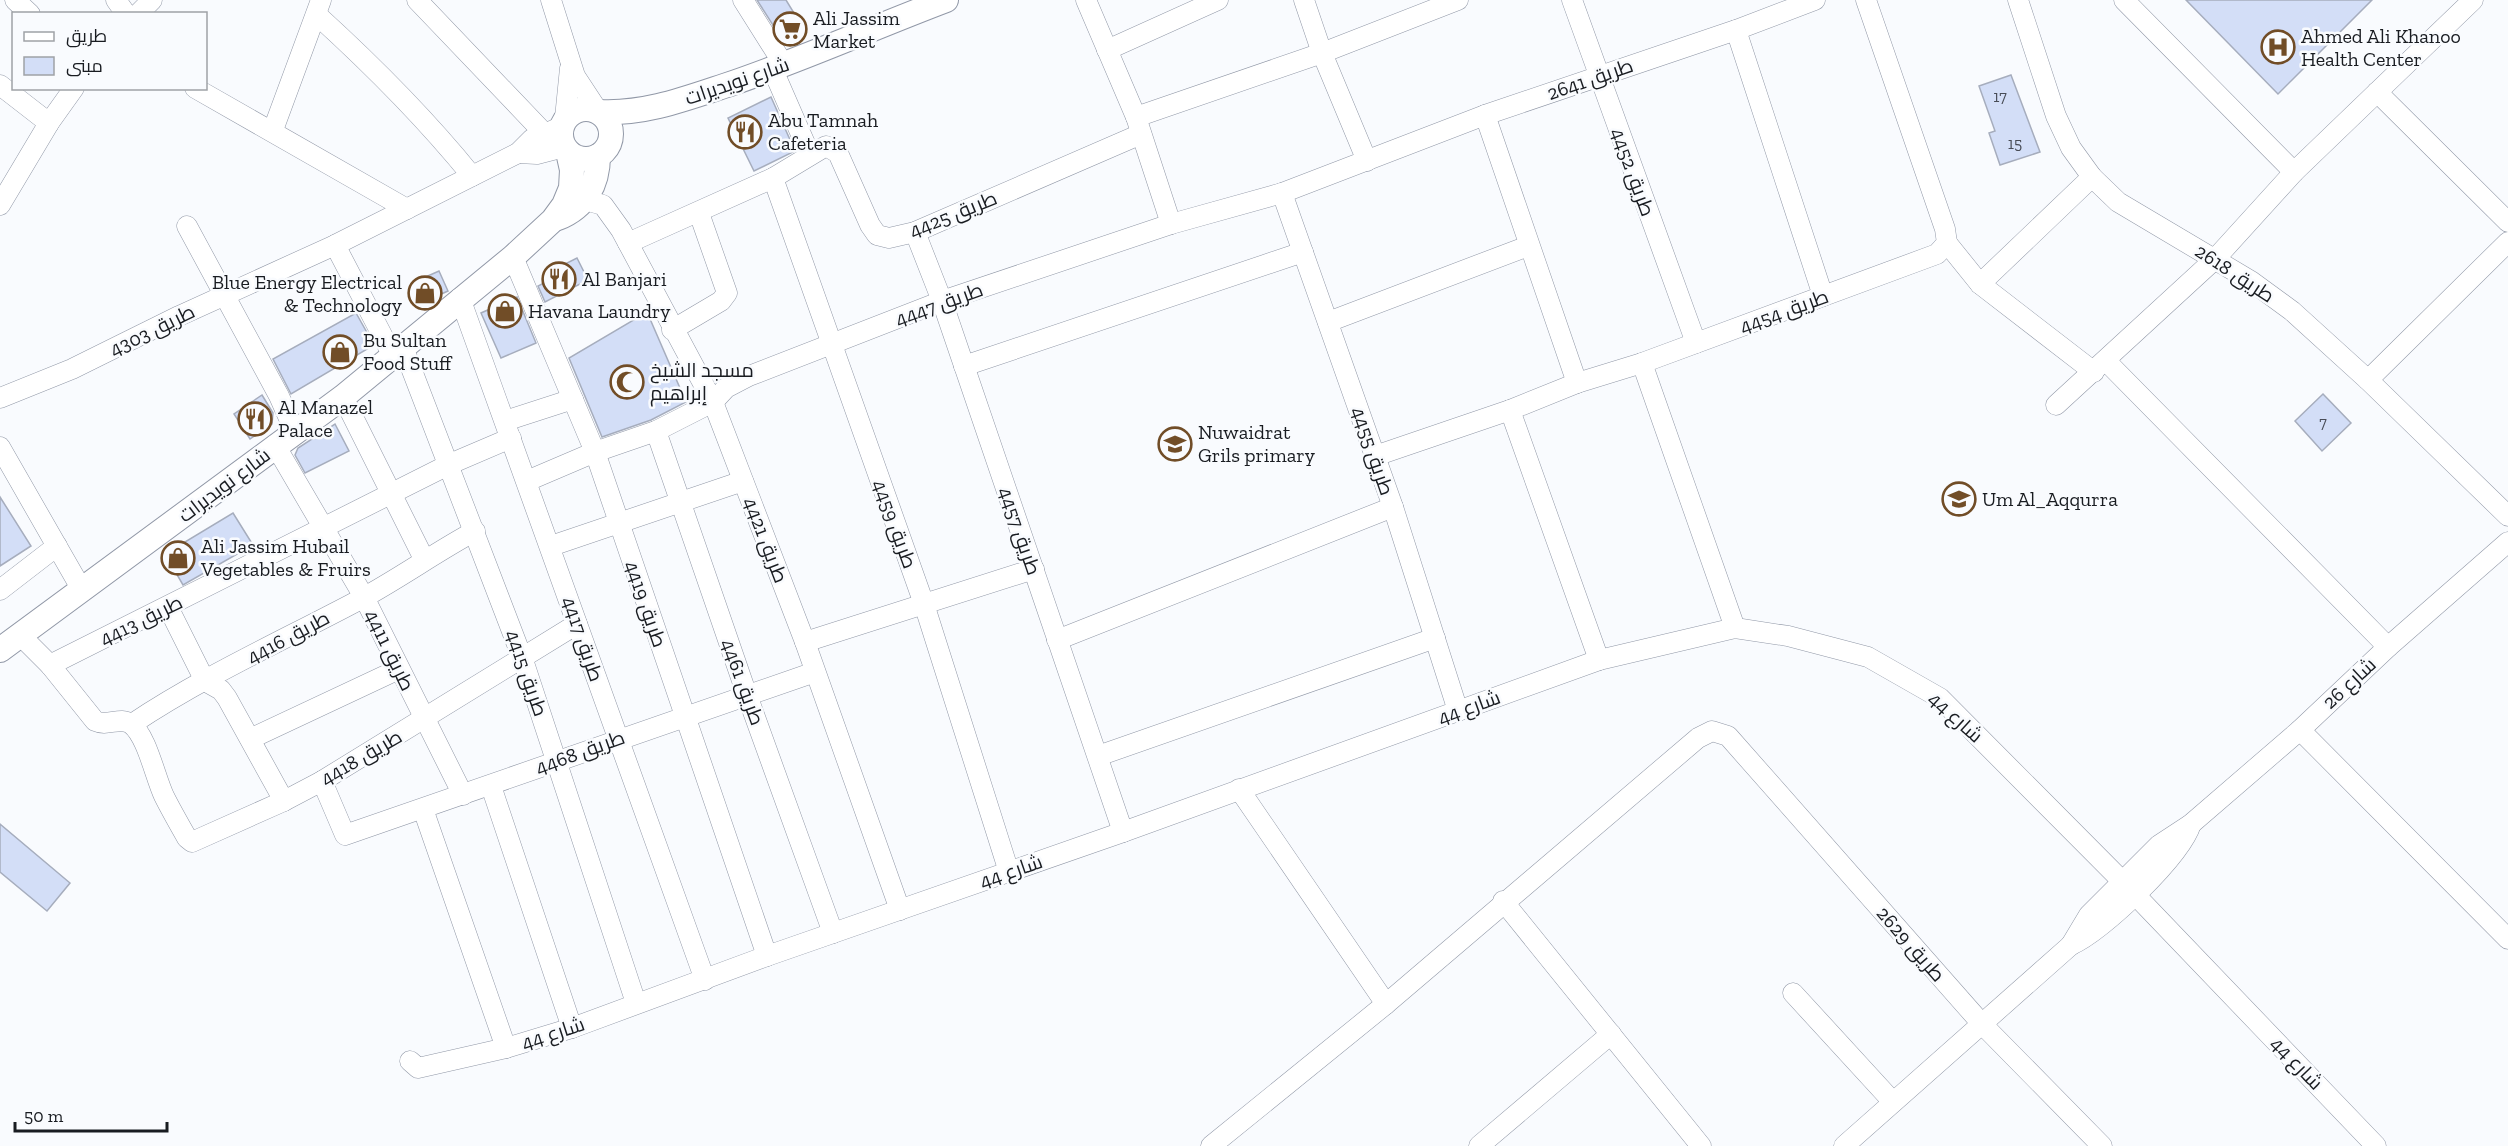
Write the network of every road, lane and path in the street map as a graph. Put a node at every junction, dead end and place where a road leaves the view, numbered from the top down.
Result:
1 (15, 0) edge
2 (152, 0) edge
3 (417, 0) edge
4 (551, 0) edge
5 (743, 0) edge
6 (943, 0) edge
7 (1086, 0) edge
8 (1218, 0) edge
9 (1304, 0) edge
10 (1458, 0) edge
11 (1866, 0) edge
12 (2018, 0) edge
13 (2124, 0) edge
14 (2473, 0) edge
15 (1576, 1) edge
16 (1810, 1) edge
17 (319, 8) edge
18 (28, 12) edge
19 (140, 12) edge
20 (1736, 30) junction
21 (1107, 50) junction
22 (1322, 53) junction
23 (571, 63) junction
24 (778, 68) junction
25 (1598, 76) junction
26 (0, 85) edge
27 (73, 90) edge
28 (199, 90) edge
29 (2377, 92) junction
30 (661, 107) junction
31 (599, 112) junction
32 (1485, 115) junction
33 (49, 123) junction
34 (1138, 125) junction
35 (273, 130) junction
36 (560, 136) junction
37 (603, 151) junction
38 (810, 155) junction
39 (1367, 161) junction
40 (2294, 172) junction
41 (472, 176) junction
42 (2092, 177) junction
43 (773, 178) junction
44 (1282, 193) junction
45 (585, 200) junction
46 (0, 205) edge
47 (407, 209) junction
48 (699, 213) junction
49 (553, 220) junction
50 (2508, 222) edge
51 (1171, 224) junction
52 (187, 226) dead end
53 (915, 231) junction
54 (2508, 242) edge
55 (628, 243) junction
56 (1947, 243) junction
57 (335, 245) junction
58 (1528, 246) junction
59 (1303, 252) junction
60 (513, 257) junction
61 (2215, 259) junction
62 (1980, 284) junction
63 (225, 296) junction
64 (1823, 297) junction
65 (460, 298) junction
66 (942, 302) junction
67 (1328, 322) junction
68 (672, 330) junction
69 (1695, 343) junction
70 (833, 345) junction
71 (398, 352) junction
72 (1642, 363) junction
73 (964, 366) junction
74 (2100, 367) junction
75 (2368, 380) junction
76 (1577, 383) junction
77 (343, 397) junction
78 (0, 398) edge
79 (573, 399) junction
80 (713, 402) junction
81 (2056, 405) dead end
82 (1510, 410) junction
83 (508, 429) junction
84 (656, 431) junction
85 (285, 439) junction
86 (0, 447) edge
87 (595, 452) junction
88 (1376, 456) junction
89 (450, 464) junction
90 (527, 481) junction
91 (743, 481) junction
92 (392, 493) junction
93 (679, 501) junction
94 (1393, 507) junction
95 (2508, 516) edge
96 (618, 522) junction
97 (324, 529) junction
98 (475, 531) junction
99 (2508, 542) edge
100 (57, 546) junction
101 (551, 546) junction
102 (424, 559) junction
103 (1034, 569) junction
104 (0, 590) edge
105 (82, 591) junction
106 (364, 597) junction
107 (924, 604) junction
108 (168, 607) junction
109 (578, 624) junction
110 (1735, 628) junction
111 (20, 635) junction
112 (1435, 638) junction
113 (1057, 640) junction
114 (805, 642) junction
115 (2388, 647) junction
116 (0, 651) edge
117 (523, 660) junction
118 (1599, 660) junction
119 (50, 665) junction
120 (399, 669) junction
121 (815, 672) junction
122 (205, 681) junction
123 (747, 695) junction
124 (1458, 711) junction
125 (685, 716) junction
126 (425, 720) junction
127 (132, 724) junction
128 (2300, 730) junction
129 (252, 738) junction
130 (618, 738) junction
131 (1098, 756) junction
132 (557, 760) junction
133 (322, 781) junction
134 (490, 786) junction
135 (1239, 789) junction
136 (463, 795) junction
137 (284, 801) junction
138 (423, 809) junction
139 (1123, 832) junction
140 (1010, 872) junction
141 (2128, 888) junction
142 (1503, 901) junction
143 (900, 910) junction
144 (833, 933) junction
145 (2508, 939) edge
146 (767, 956) junction
147 (705, 980) junction
148 (1793, 993) dead end
149 (636, 1003) junction
150 (1386, 1004) junction
151 (1982, 1024) junction
152 (572, 1028) junction
153 (1611, 1034) junction
154 (506, 1048) junction
155 (410, 1061) dead end
156 (1893, 1102) junction
157 (1493, 1142) edge
158 (1220, 1143) edge
159 (1701, 1146) edge
160 (1844, 1146) edge
161 (2102, 1146) edge
162 (2376, 1146) edge

1 - 18 street
2 - 19 street
3 - 36 street
4 - 23 street
5 - 24 street
6 - 24 street, شارع نويديرات
7 - 21 street
8 - 21 street
9 - 22 street
10 - 22 street, طريق 4425
11 - 56 street
12 - 42 street, طريق 2618
13 - 40 street
14 - 29 street
15 - 25 street, طريق 4452
16 - 20 street, طريق 2641
17 - 35 street
17 - 41 street
20 - 25 street, طريق 2641
20 - 64 street
21 - 34 street
22 - 34 street, طريق 4425
22 - 39 street
23 - 31 street
23 - 36 street
24 - 30 street, شارع نويديرات
24 - 38 street
25 - 32 street, طريق 2641
25 - 69 street, طريق 4452
26 - 33 street
27 - 33 street
28 - 35 street
29 - 40 street
29 - 50 street
30 - 31 street, شارع نويديرات
30 - 37 street, شارع نويديرات
31 - 36 street
31 - 37 street
32 - 39 street, طريق 2641
32 - 58 street
33 - 46 street
34 - 51 street
34 - 53 street, طريق 4425
35 - 47 street
36 - 37 street
36 - 41 street, طريق 4303
36 - 49 street, شارع نويديرات
37 - 45 street
38 - 43 street
38 - 53 street, طريق 4425
39 - 44 street, طريق 4447
40 - 61 street
41 - 47 street, طريق 4303
42 - 61 street, طريق 2618
42 - 62 street
43 - 48 street
43 - 70 street, طريق 4459
44 - 51 street, طريق 4447
44 - 59 street, طريق 4455
45 - 49 street, شارع نويديرات
45 - 55 street, طريق 4421
47 - 57 street, طريق 4303
48 - 55 street
48 - 68 street
49 - 60 street, شارع نويديرات
51 - 66 street, طريق 4447
52 - 63 street, طريق 4411
53 - 66 street, طريق 4457
54 - 75 street
55 - 68 street, طريق 4421
56 - 62 street
56 - 64 street, طريق 4454
57 - 63 street, طريق 4303
57 - 71 street
58 - 67 street
58 - 76 street
59 - 67 street, طريق 4455
59 - 73 street
60 - 65 street, شارع نويديرات
60 - 79 street, طريق 4419
61 - 74 street
61 - 75 street, طريق 2618
62 - 74 street
63 - 78 street, طريق 4303
63 - 85 street, طريق 4411
64 - 69 street, طريق 4454
65 - 71 street, شارع نويديرات
65 - 83 street, طريق 4417
66 - 70 street, طريق 4447
66 - 73 street, طريق 4457
67 - 88 street, طريق 4455
68 - 80 street, طريق 4421
69 - 72 street, طريق 4454
70 - 80 street, طريق 4447
70 - 107 street, طريق 4459
71 - 77 street, شارع نويديرات
71 - 89 street, طريق 4415
72 - 76 street, طريق 4454
72 - 110 street
73 - 103 street, طريق 4457
74 - 81 street
74 - 115 street
75 - 95 street, طريق 2618
76 - 82 street, طريق 4454
77 - 85 street, شارع نويديرات
77 - 92 street
79 - 83 street, طريق 4413
79 - 87 street, طريق 4419
80 - 84 street, طريق 4447
80 - 91 street, طريق 4421
82 - 88 street, طريق 4454
82 - 118 street
83 - 89 street, طريق 4413
83 - 90 street, طريق 4417
84 - 87 street, طريق 4447
84 - 93 street, طريق 4461
85 - 97 street, طريق 4411
85 - 105 street, شارع نويديرات
86 - 100 street
87 - 90 street, طريق 4447
87 - 96 street, طريق 4419
88 - 94 street, طريق 4455
89 - 92 street, طريق 4413
89 - 98 street, طريق 4415
90 - 101 street, طريق 4417
91 - 93 street
91 - 114 street, طريق 4421
92 - 97 street, طريق 4413
92 - 102 street
93 - 96 street
93 - 123 street, طريق 4461
94 - 112 street, طريق 4455
94 - 113 street
96 - 101 street
96 - 125 street, طريق 4419
97 - 106 street, طريق 4411
97 - 108 street, طريق 4413
98 - 102 street, طريق 4416
98 - 117 street, طريق 4415
99 - 115 street, شارع 26
100 - 104 street
100 - 105 street
101 - 109 street, طريق 4417
102 - 106 street, طريق 4416
103 - 107 street
103 - 113 street, طريق 4457
105 - 111 street, شارع نويديرات
106 - 120 street, طريق 4411
106 - 122 street, طريق 4416
107 - 114 street
107 - 140 street, طريق 4459
108 - 119 street, طريق 4413
108 - 122 street
109 - 117 street, طريق 4418
109 - 130 street, طريق 4417
110 - 118 street, شارع 44
110 - 141 street, شارع 44
111 - 116 street, شارع نويديرات
111 - 119 street
112 - 124 street, طريق 4455
112 - 131 street
113 - 131 street, طريق 4457
114 - 121 street, طريق 4421
115 - 128 street, شارع 26
117 - 126 street, طريق 4418
117 - 132 street, طريق 4415
118 - 124 street, شارع 44
119 - 127 street
120 - 126 street, طريق 4411
120 - 129 street
121 - 123 street, طريق 4468
121 - 143 street, طريق 4421
122 - 127 street, طريق 4416
122 - 129 street
123 - 125 street, طريق 4468
123 - 144 street, طريق 4461
124 - 135 street, شارع 44
125 - 130 street, طريق 4468
125 - 146 street, طريق 4419
126 - 133 street, طريق 4418
126 - 136 street, طريق 4411
127 - 137 street, طريق 4418
128 - 141 street, شارع 26
128 - 145 street
129 - 137 street
130 - 132 street, طريق 4468
130 - 147 street, طريق 4417
131 - 139 street, طريق 4457
132 - 134 street, طريق 4468
132 - 149 street, طريق 4415
133 - 137 street, طريق 4418
133 - 138 street, طريق 4468
134 - 136 street, طريق 4468
134 - 152 street
135 - 139 street, شارع 44
135 - 150 street
136 - 138 street, طريق 4468
138 - 154 street
139 - 140 street, شارع 44
140 - 143 street, شارع 44
141 - 151 street, شارع 26
141 - 162 street, شارع 44
142 - 150 street
142 - 151 street, طريق 2629
142 - 153 street
143 - 144 street, شارع 44
144 - 146 street, شارع 44
146 - 147 street, شارع 44
147 - 149 street, شارع 44
148 - 156 street
149 - 152 street, شارع 44
150 - 158 street
151 - 156 street, شارع 26
151 - 161 street, طريق 2629
152 - 154 street, شارع 44
153 - 157 street
153 - 159 street
154 - 155 street, شارع 44
156 - 160 street, شارع 26

